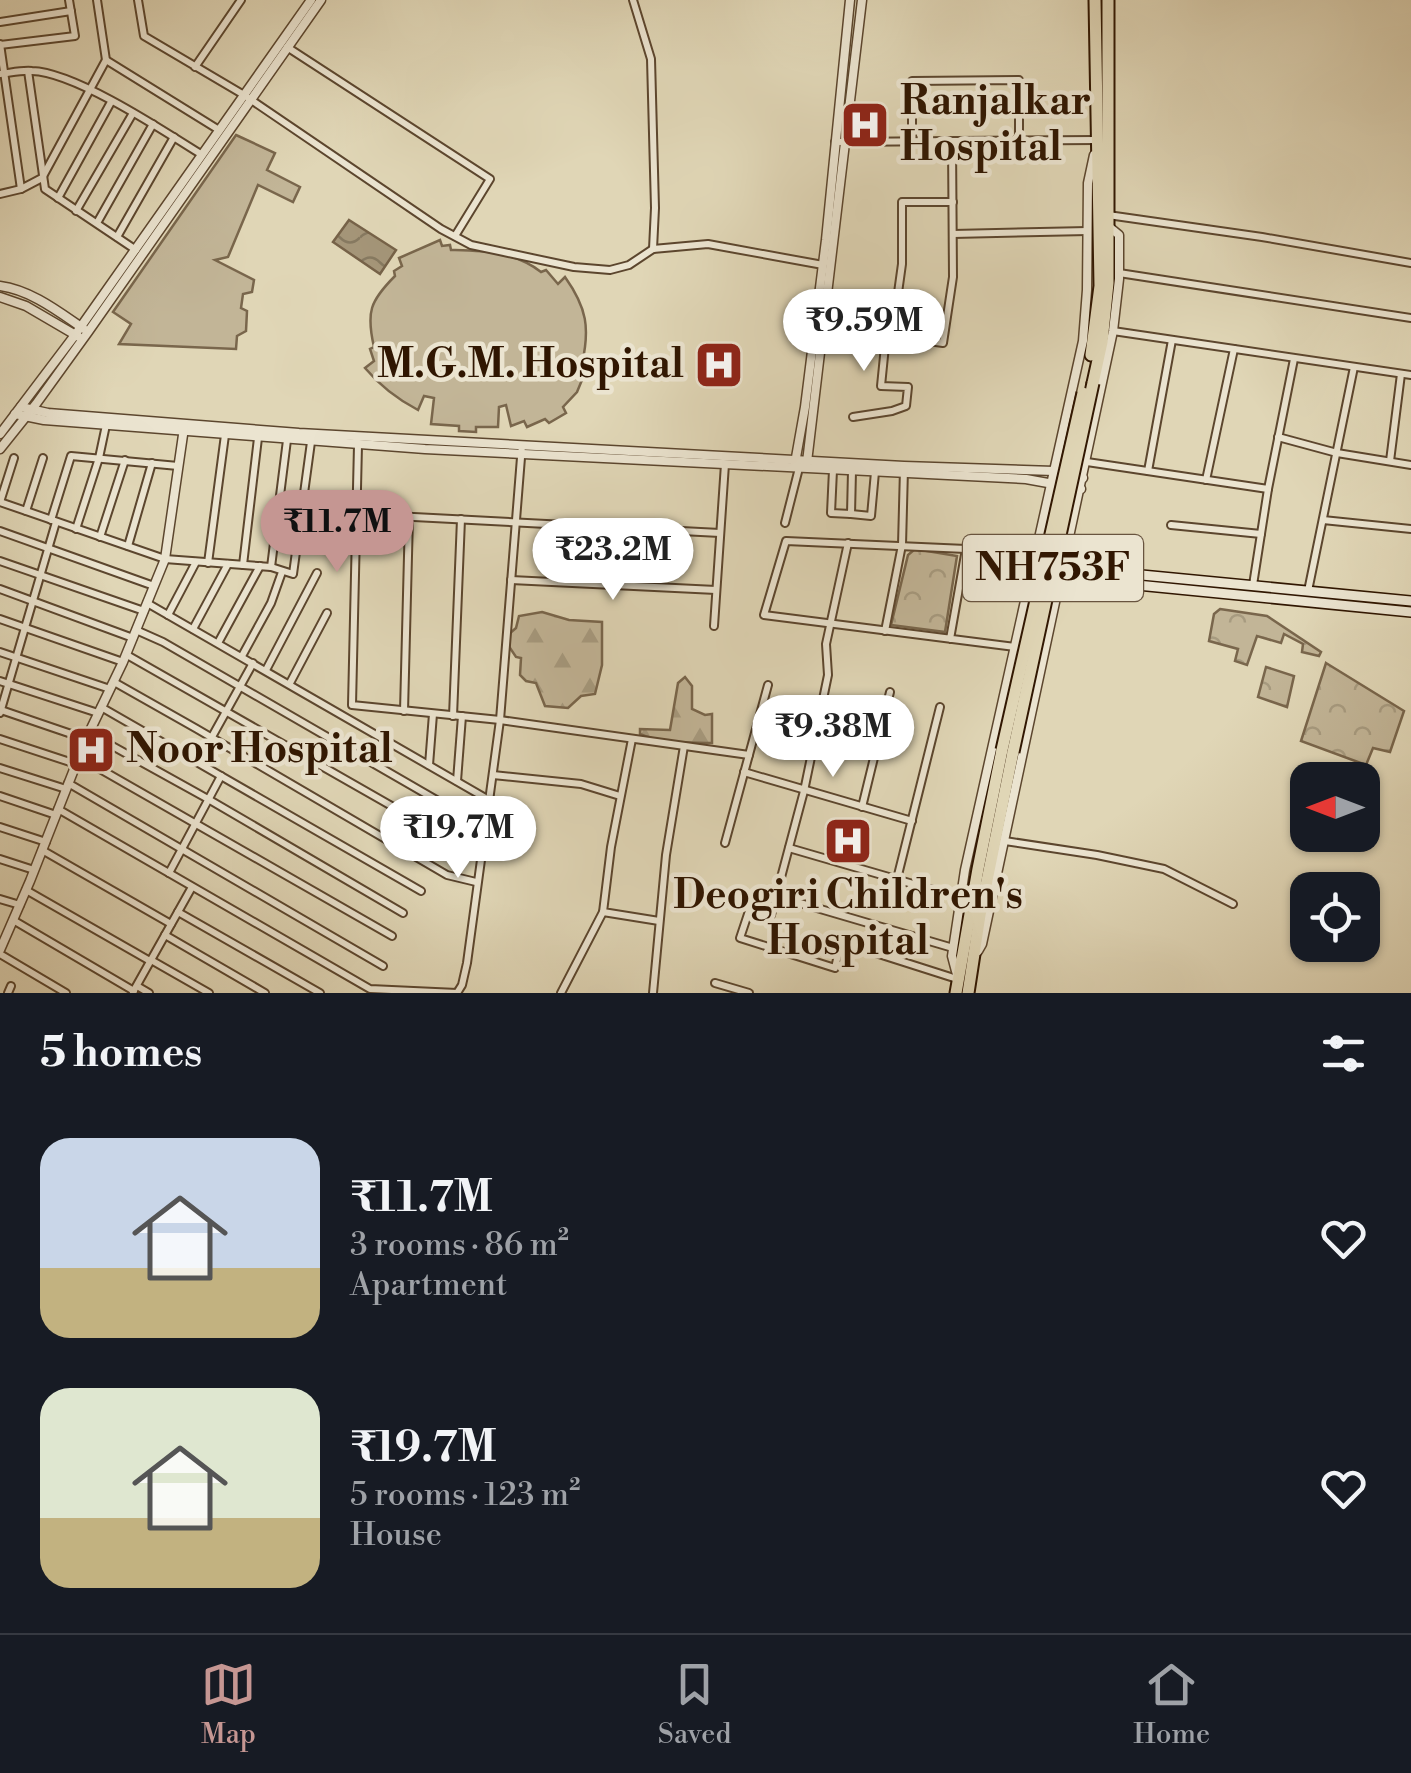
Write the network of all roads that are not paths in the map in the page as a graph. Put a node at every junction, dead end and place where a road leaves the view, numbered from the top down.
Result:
1 (69, 0) edge
2 (96, 0) edge
3 (138, 0) edge
4 (242, 0) edge
5 (311, 0) edge
6 (321, 0) edge
7 (633, 0) edge
8 (850, 0) edge
9 (862, 0) edge
10 (1095, 0) edge
11 (1108, 0) edge
12 (71, 11) junction
13 (0, 22) edge
14 (0, 45) edge
15 (284, 45) junction
16 (106, 60) junction
17 (195, 67) junction
18 (28, 71) junction
19 (2, 74) edge
20 (91, 91) junction
21 (247, 97) junction
22 (111, 102) junction
23 (133, 113) junction
24 (153, 124) junction
25 (219, 130) junction
26 (174, 137) junction
27 (1097, 140) junction
28 (839, 142) junction
29 (912, 142) junction
30 (952, 142) junction
31 (1019, 142) junction
32 (205, 157) junction
33 (42, 178) junction
34 (21, 189) junction
35 (0, 194) edge
36 (58, 198) junction
37 (953, 202) junction
38 (76, 211) junction
39 (96, 223) junction
40 (1108, 227) junction
41 (1088, 231) junction
42 (953, 234) junction
43 (454, 236) junction
44 (116, 237) junction
45 (652, 249) junction
46 (139, 251) junction
47 (1411, 263) edge
48 (822, 265) junction
49 (1118, 273) junction
50 (0, 286) edge
51 (0, 297) edge
52 (1411, 318) edge
53 (1114, 331) junction
54 (82, 333) junction
55 (821, 334) junction
56 (889, 336) junction
57 (1172, 340) junction
58 (1234, 350) junction
59 (1294, 359) junction
60 (1354, 368) junction
61 (1401, 374) junction
62 (1411, 375) edge
63 (18, 410) junction
64 (29, 414) junction
65 (853, 417) dead end
66 (106, 425) junction
67 (184, 427) junction
68 (0, 434) edge
69 (225, 435) junction
70 (1278, 437) junction
71 (258, 438) junction
72 (287, 440) junction
73 (312, 442) junction
74 (358, 445) junction
75 (0, 448) edge
76 (522, 449) junction
77 (1337, 453) junction
78 (14, 458) dead end
79 (43, 458) dead end
80 (99, 458) junction
81 (124, 460) junction
82 (1087, 462) junction
83 (1390, 462) junction
84 (152, 463) junction
85 (725, 464) junction
86 (801, 465) junction
87 (1411, 465) edge
88 (178, 466) junction
89 (833, 470) junction
90 (904, 470) junction
91 (852, 471) junction
92 (1054, 471) junction
93 (1148, 471) junction
94 (875, 472) junction
95 (1083, 478) junction
96 (1206, 480) junction
97 (1051, 482) junction
98 (1081, 489) junction
99 (1268, 489) junction
100 (0, 502) edge
101 (26, 511) junction
102 (356, 514) junction
103 (851, 514) junction
104 (409, 516) junction
105 (461, 519) junction
106 (1323, 520) junction
107 (54, 521) junction
108 (516, 522) junction
109 (785, 523) dead end
110 (1171, 526) dead end
111 (76, 528) junction
112 (1411, 529) edge
113 (0, 531) edge
114 (720, 533) junction
115 (1261, 534) junction
116 (100, 537) junction
117 (848, 543) junction
118 (128, 546) junction
119 (902, 546) junction
120 (48, 548) junction
121 (165, 560) junction
122 (0, 561) edge
123 (196, 562) junction
124 (208, 562) junction
125 (228, 564) junction
126 (243, 565) junction
127 (1033, 565) junction
128 (260, 566) junction
129 (271, 568) junction
130 (1063, 570) junction
131 (282, 572) junction
132 (317, 573) dead end
133 (40, 575) junction
134 (511, 580) junction
135 (154, 586) junction
136 (1253, 586) junction
137 (0, 589) edge
138 (716, 590) junction
139 (1308, 590) junction
140 (33, 600) junction
141 (1411, 601) edge
142 (1305, 602) junction
143 (146, 607) junction
144 (1411, 612) edge
145 (327, 613) dead end
146 (168, 615) junction
147 (0, 619) edge
148 (831, 624) junction
149 (714, 626) dead end
150 (25, 627) junction
151 (193, 629) junction
152 (885, 631) junction
153 (135, 634) junction
154 (950, 639) junction
155 (218, 643) junction
156 (1015, 647) junction
157 (0, 652) edge
158 (242, 656) junction
159 (16, 657) junction
160 (125, 658) junction
161 (253, 663) junction
162 (266, 670) junction
163 (4, 682) edge
164 (290, 684) junction
165 (768, 685) dead end
166 (112, 686) junction
167 (240, 688) junction
168 (890, 692) dead end
169 (940, 707) dead end
170 (100, 710) junction
171 (404, 710) junction
172 (0, 711) edge
173 (227, 712) junction
174 (433, 714) junction
175 (458, 716) junction
176 (500, 720) junction
177 (87, 736) junction
178 (212, 738) junction
179 (0, 739) edge
180 (632, 739) junction
181 (684, 746) junction
182 (749, 755) junction
183 (77, 760) junction
184 (198, 762) junction
185 (429, 764) junction
186 (0, 768) edge
187 (744, 772) junction
188 (493, 775) junction
189 (220, 776) junction
190 (456, 781) junction
191 (67, 786) junction
192 (804, 792) junction
193 (0, 796) edge
194 (620, 796) junction
195 (208, 799) junction
196 (489, 800) junction
197 (862, 807) junction
198 (57, 812) junction
199 (912, 821) junction
200 (195, 824) junction
201 (0, 827) edge
202 (486, 828) junction
203 (1004, 841) junction
204 (724, 843) dead end
205 (44, 846) junction
206 (182, 848) junction
207 (789, 848) junction
208 (0, 858) edge
209 (481, 858) junction
210 (34, 870) junction
211 (169, 874) junction
212 (897, 880) junction
213 (476, 882) junction
214 (192, 887) junction
215 (26, 890) junction
216 (421, 891) dead end
217 (714, 894) dead end
218 (776, 896) junction
219 (0, 898) edge
220 (961, 898) junction
221 (1232, 904) dead end
222 (20, 905) junction
223 (750, 908) junction
224 (178, 912) junction
225 (602, 912) junction
226 (403, 913) dead end
227 (13, 920) junction
228 (660, 920) junction
229 (171, 924) junction
230 (165, 935) junction
231 (392, 936) dead end
232 (1, 946) edge
233 (962, 956) junction
234 (151, 961) junction
235 (383, 966) dead end
236 (716, 983) dead end
237 (957, 986) edge
238 (134, 990) edge
239 (368, 991) edge
240 (417, 992) edge
241 (66, 993) edge
242 (150, 993) edge
243 (209, 993) edge
244 (265, 993) edge
245 (320, 993) edge
246 (561, 993) edge
247 (653, 993) edge
248 (750, 993) edge
249 (968, 993) edge

1 - 12 street
2 - 16 street
3 - 17 street
4 - 17 street
5 - 15 street
6 - 15 street
7 - 45 street
8 - 28 street
9 - 28 street
10 - 27 highway, NH753F
11 - 40 highway, NH753F
12 - 13 street
12 - 14 street
14 - 19 street
15 - 21 street
15 - 43 street
16 - 20 street
16 - 25 street
17 - 21 street
18 - 19 street
18 - 20 street
18 - 33 street
19 - 34 street
20 - 22 street
20 - 33 street
21 - 25 street
21 - 32 street
21 - 43 street
22 - 23 street
22 - 36 street
23 - 24 street
23 - 38 street
24 - 26 street
24 - 39 street
25 - 32 street
26 - 32 street
26 - 44 street
27 - 31 street
27 - 41 street
27 - 233 highway, NH753F, bridge
28 - 29 street
28 - 48 street
28 - 55 street
29 - 30 street
29 - 31 street
30 - 31 street
30 - 37 street
32 - 46 street
33 - 34 street
33 - 36 street
34 - 35 street
36 - 38 street
37 - 42 street
37 - 56 street
38 - 39 street
39 - 44 street
40 - 47 street
40 - 49 street
40 - 233 highway, NH753F, bridge
41 - 42 street
41 - 92 street
42 - 56 street
43 - 45 street
44 - 46 street
45 - 48 street
46 - 54 street
48 - 86 street
49 - 52 street
49 - 53 street
50 - 54 street
51 - 54 street
53 - 57 street
53 - 82 street
54 - 63 street
54 - 64 street
55 - 56 street
55 - 86 street
56 - 65 street
57 - 58 street
57 - 93 street
58 - 59 street
58 - 96 street
59 - 60 street
59 - 70 street
60 - 61 street
60 - 77 street
61 - 62 street
61 - 83 street
63 - 64 street
63 - 68 street
64 - 66 street
64 - 67 street
64 - 75 street
66 - 67 street
66 - 80 street
67 - 69 street
67 - 76 street
67 - 88 street
69 - 71 street
69 - 124 street
70 - 77 street
70 - 99 street
71 - 72 street
71 - 126 street
72 - 73 street
72 - 129 street
73 - 74 street
73 - 131 street
74 - 76 street
74 - 102 street
76 - 85 street
76 - 86 street
76 - 108 street
77 - 83 street
77 - 106 street
78 - 100 street
79 - 101 street
80 - 81 street
80 - 107 street
80 - 111 street
81 - 84 street
81 - 116 street
82 - 93 street
82 - 95 street
83 - 87 street
84 - 88 street
84 - 118 street
85 - 86 street
85 - 114 street
86 - 89 street
86 - 90 street
86 - 109 street
88 - 121 street
89 - 91 street
89 - 103 street
90 - 92 street
90 - 94 street
90 - 97 street
90 - 119 street
91 - 94 street
91 - 103 street
92 - 95 street
92 - 97 street
93 - 96 street
94 - 103 street
95 - 98 street
96 - 99 street
97 - 98 street
97 - 127 street
98 - 130 street
99 - 115 street
100 - 101 street
101 - 107 street
102 - 104 street
102 - 171 street
104 - 105 street
104 - 171 street
105 - 108 street
105 - 175 street
106 - 112 street
106 - 139 street
107 - 111 street
107 - 120 street
108 - 114 street
108 - 134 street
110 - 115 street
111 - 116 street
113 - 120 street
114 - 138 street
115 - 136 street
116 - 118 street
117 - 119 street
117 - 148 street
117 - 148 street
118 - 121 street
119 - 152 street
119 - 154 street
120 - 133 street
120 - 135 street
121 - 123 street
121 - 135 street
122 - 133 street
123 - 124 street
123 - 146 street
124 - 125 street
125 - 126 street
125 - 151 street
126 - 128 street
127 - 130 main road
127 - 156 street
128 - 129 street
128 - 155 street
129 - 131 street
130 - 136 main road
130 - 142 main road
130 - 203 street
131 - 158 street
132 - 162 street
133 - 140 street
133 - 143 street
134 - 138 street
134 - 176 street
135 - 143 street
136 - 139 main road
137 - 140 street
138 - 149 street
139 - 141 main road
139 - 142 street
140 - 150 street
140 - 153 street
142 - 144 main road
143 - 146 street
143 - 153 street
145 - 164 street
146 - 151 street
147 - 150 street
148 - 152 street
148 - 192 street
150 - 159 street
150 - 160 street
151 - 155 street
152 - 154 street
153 - 160 street
153 - 167 street
154 - 156 street
155 - 158 street
156 - 220 street
157 - 159 street
158 - 161 street
159 - 163 street
159 - 166 street
160 - 166 street
160 - 173 street
161 - 162 street
161 - 167 street
162 - 164 street
163 - 170 street
163 - 172 street
164 - 185 street
165 - 182 street
166 - 170 street
166 - 178 street
167 - 173 street
167 - 202 street
168 - 197 street
169 - 199 street
170 - 177 street
170 - 184 street
171 - 174 street
172 - 177 street
173 - 178 street
173 - 209 street
174 - 175 street
174 - 185 street
175 - 176 street
175 - 190 street
176 - 180 street
176 - 188 street
177 - 183 street
177 - 195 street
178 - 184 street
178 - 213 street
179 - 183 street
180 - 181 street
180 - 194 street
181 - 182 street
181 - 228 street
182 - 187 street
183 - 191 street
183 - 200 street
184 - 189 street
185 - 190 street
186 - 191 street
187 - 192 street
187 - 204 street
188 - 194 street
188 - 196 street
189 - 195 street
189 - 216 street
190 - 196 street
191 - 198 street
191 - 206 street
192 - 197 street
192 - 207 street
193 - 198 street
194 - 225 street
195 - 200 street
195 - 226 street
196 - 202 street
197 - 199 street
198 - 205 street
198 - 211 street
199 - 212 street
200 - 206 street
200 - 231 street
201 - 205 street
202 - 209 street
203 - 221 street
203 - 233 street
205 - 210 street
205 - 229 street
206 - 211 street
206 - 235 street
207 - 212 street
207 - 218 street
208 - 210 street
209 - 213 street
210 - 215 street
211 - 214 street
212 - 220 street
213 - 240 street
214 - 224 street
214 - 239 street
215 - 222 street
215 - 234 street
217 - 223 street
218 - 223 street
218 - 233 street
219 - 222 street
220 - 233 street
222 - 227 street
223 - 237 street
224 - 229 street
224 - 245 street
225 - 228 street
225 - 246 street
227 - 232 street
227 - 238 street
228 - 247 street
229 - 230 street
230 - 234 street
230 - 244 street
232 - 241 street
233 - 237 highway, NH753F
233 - 249 highway, NH753F
234 - 238 street
234 - 243 street
236 - 248 street
238 - 242 street
239 - 240 street

